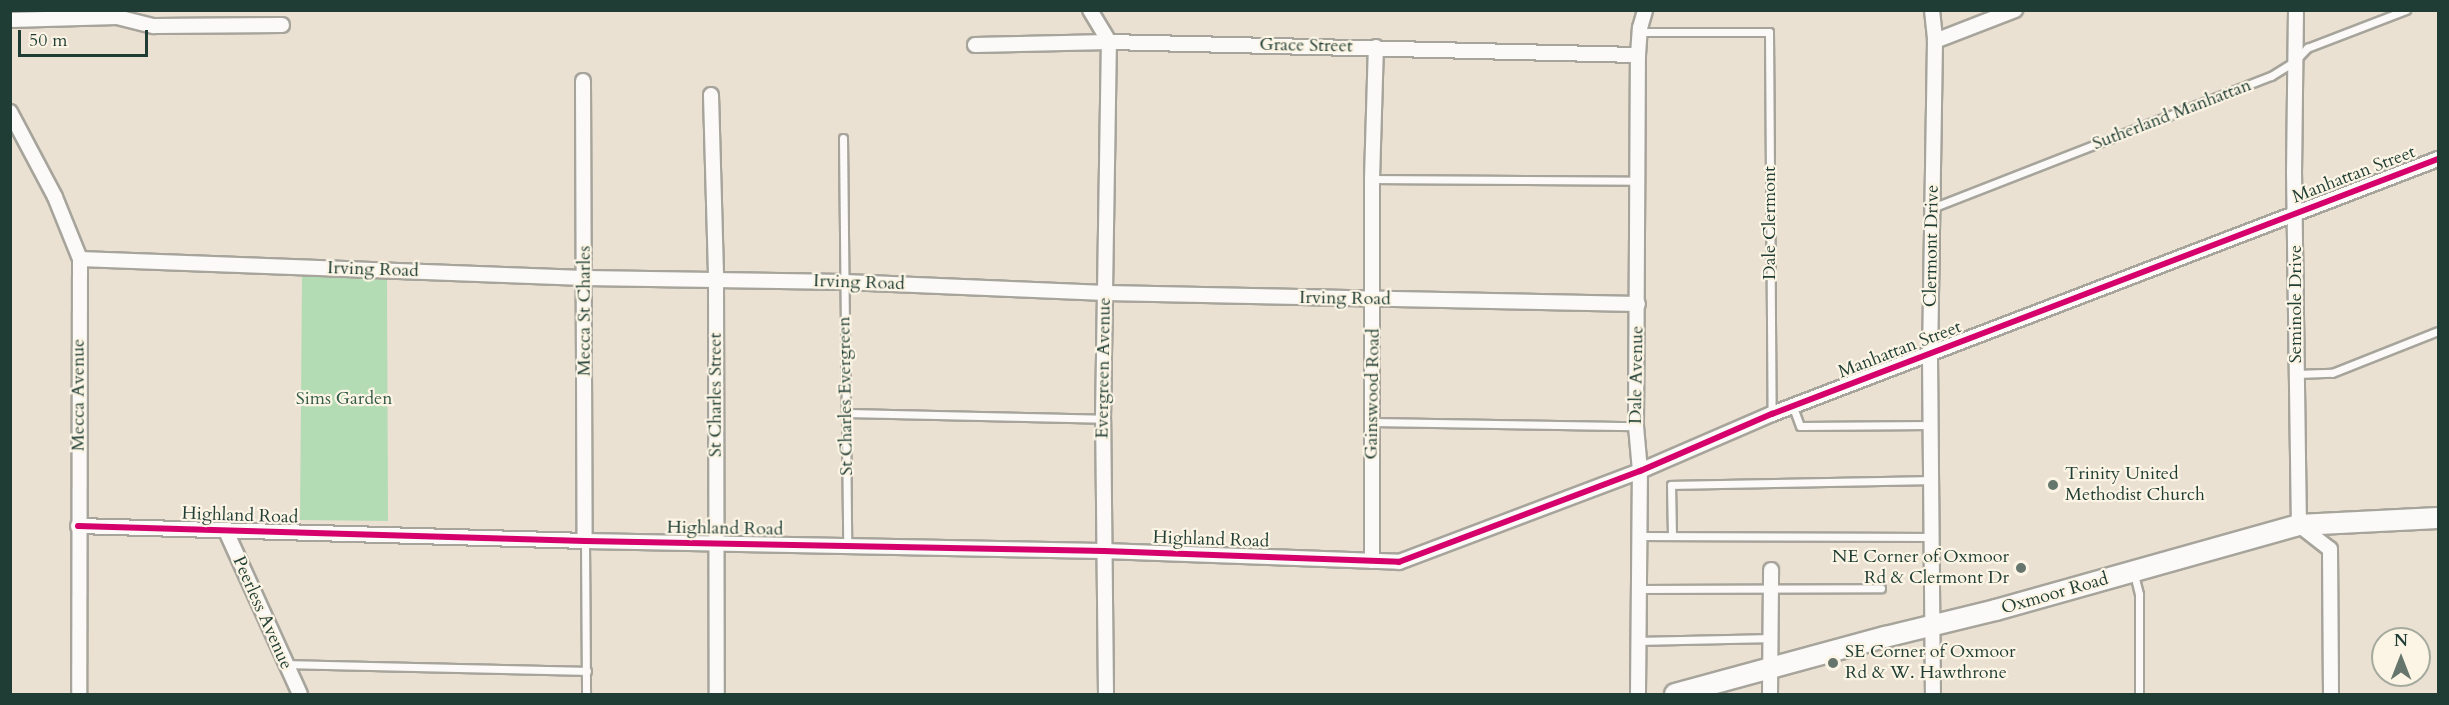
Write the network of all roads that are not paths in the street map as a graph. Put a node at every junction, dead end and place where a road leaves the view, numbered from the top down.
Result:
1 (1090, 10) edge
2 (1645, 10) edge
3 (1932, 10) edge
4 (2015, 10) edge
5 (2296, 10) edge
6 (2406, 10) edge
7 (10, 20) edge
8 (282, 25) dead end
9 (1640, 32) junction
10 (1935, 41) junction
11 (1109, 42) junction
12 (975, 45) dead end
13 (1376, 47) junction
14 (1638, 55) junction
15 (2295, 61) junction
16 (583, 81) dead end
17 (711, 95) dead end
18 (10, 112) edge
19 (843, 138) dead end
20 (2439, 159) edge
21 (1372, 178) junction
22 (1637, 182) junction
23 (1932, 208) junction
24 (2296, 213) junction
25 (80, 259) junction
26 (585, 278) junction
27 (716, 279) junction
28 (844, 282) junction
29 (1106, 293) junction
30 (1374, 300) junction
31 (1638, 304) junction
32 (2439, 331) edge
33 (1930, 356) junction
34 (2295, 374) junction
35 (1793, 407) junction
36 (847, 413) junction
37 (1772, 414) junction
38 (1103, 419) junction
39 (1372, 422) junction
40 (1932, 425) junction
41 (1636, 426) junction
42 (1641, 471) junction
43 (1932, 480) junction
44 (2439, 518) edge
45 (2299, 525) junction
46 (78, 526) junction
47 (226, 531) junction
48 (1640, 536) junction
49 (1672, 536) junction
50 (1933, 537) junction
51 (585, 541) junction
52 (717, 544) junction
53 (848, 547) junction
54 (1104, 552) junction
55 (1372, 561) junction
56 (1771, 570) dead end
57 (2133, 572) junction
58 (1881, 588) dead end
59 (1639, 589) junction
60 (1771, 589) junction
61 (1933, 625) junction
62 (1770, 638) junction
63 (1639, 642) junction
64 (284, 664) junction
65 (1770, 667) junction
66 (587, 672) junction
67 (79, 694) edge
68 (300, 694) edge
69 (586, 694) edge
70 (717, 694) edge
71 (1103, 694) edge
72 (1638, 694) edge
73 (1675, 694) edge
74 (1770, 694) edge
75 (1933, 694) edge
76 (2139, 694) edge
77 (2331, 694) edge

1 - 11 street
2 - 9 street, Dale Avenue
3 - 10 street, Clermont Drive
4 - 10 street
5 - 15 street, Seminole Drive
6 - 15 lane, Sutherland Manhattan
7 - 8 street
9 - 14 street, Dale Avenue
9 - 37 lane, Dale Clermont
10 - 23 street, Clermont Drive
11 - 12 street, Grace Street
11 - 13 street, Grace Street
11 - 29 street, Evergreen Avenue
13 - 14 street, Grace Street
13 - 21 street, Gainswood Road
14 - 22 street, Dale Avenue
15 - 23 lane, Sutherland Manhattan
15 - 24 street, Seminole Drive
16 - 26 street, Mecca St Charles
17 - 27 street, St Charles Street
18 - 25 street, Mecca Avenue
19 - 28 lane, St Charles Evergreen
20 - 24 street, Manhattan Street
21 - 22 lane
21 - 30 street, Gainswood Road
22 - 31 street, Dale Avenue
23 - 33 street, Clermont Drive
24 - 33 street, Manhattan Street
24 - 34 street, Seminole Drive
25 - 26 street, Irving Road
25 - 46 street, Mecca Avenue
26 - 27 street, Irving Road
26 - 51 street, Mecca St Charles
27 - 28 street, Irving Road
27 - 52 street, St Charles Street
28 - 29 street, Irving Road
28 - 36 lane, St Charles Evergreen
29 - 30 street, Irving Road
29 - 38 street, Evergreen Avenue
30 - 31 street, Irving Road
30 - 39 street, Gainswood Road
31 - 41 street, Dale Avenue
32 - 34 lane
33 - 35 street, Manhattan Street
33 - 40 street, Clermont Drive
34 - 45 street, Seminole Drive
35 - 37 street, Manhattan Street
35 - 40 lane
36 - 38 lane
36 - 53 lane, St Charles Evergreen
37 - 42 street, Manhattan Street
38 - 54 street, Evergreen Avenue
39 - 41 lane
39 - 55 street, Gainswood Road
40 - 43 street, Clermont Drive
41 - 42 street, Dale Avenue
42 - 48 street, Dale Avenue
42 - 55 street, Manhattan Street
43 - 49 lane
43 - 50 street, Clermont Drive
44 - 45 main road, Oxmoor Road
45 - 57 main road, Oxmoor Road
45 - 77 street
46 - 47 street, Highland Road
46 - 67 street, Mecca Avenue
47 - 51 street, Highland Road
47 - 64 street, Peerless Avenue
48 - 49 lane
48 - 59 street, Dale Avenue
49 - 50 lane
50 - 61 street, Clermont Drive
51 - 52 street, Highland Road
51 - 66 lane
52 - 53 street, Highland Road
52 - 70 street, St Charles Street
53 - 54 street, Highland Road
54 - 55 street, Highland Road
54 - 71 street, Evergreen Avenue
56 - 60 street
57 - 61 main road, Oxmoor Road
57 - 76 lane
58 - 60 lane
59 - 60 lane
59 - 63 street, Dale Avenue
60 - 62 street
61 - 65 main road, Oxmoor Road
61 - 75 street, Clermont Drive
62 - 63 lane
62 - 65 street
63 - 72 street, Dale Avenue
64 - 66 lane
64 - 68 street, Peerless Avenue
65 - 73 main road, Oxmoor Road
65 - 74 street
66 - 69 lane

